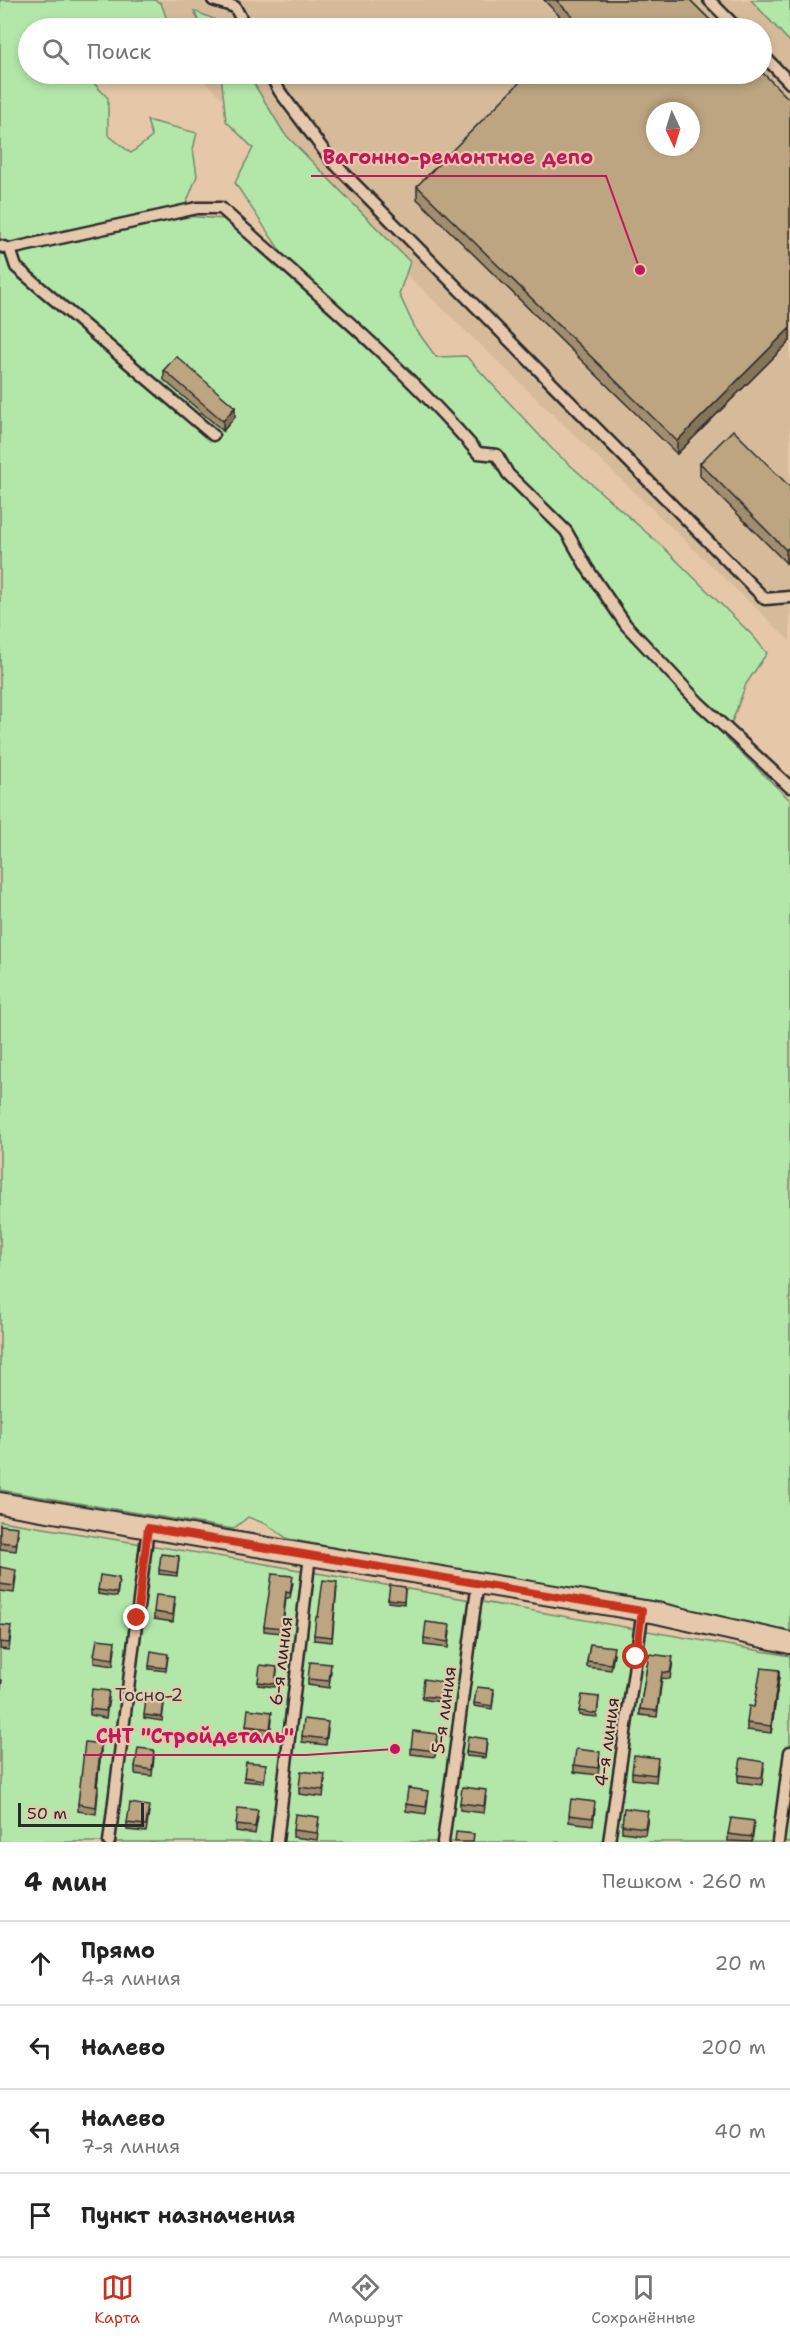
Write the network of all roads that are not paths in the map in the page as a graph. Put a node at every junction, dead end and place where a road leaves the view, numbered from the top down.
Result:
1 (213, 0) edge
2 (709, 0) edge
3 (241, 18) edge
4 (726, 18) edge
5 (772, 64) edge
6 (790, 83) edge
7 (276, 84) edge
8 (5, 248) edge
9 (213, 435) dead end
10 (790, 597) edge
11 (790, 787) edge
12 (0, 1503) edge
13 (148, 1528) junction
14 (310, 1555) junction
15 (478, 1582) junction
16 (642, 1611) junction
17 (790, 1643) edge
18 (790, 1752) edge
19 (109, 1842) edge
20 (277, 1842) edge
21 (443, 1842) edge
22 (609, 1842) edge
23 (777, 1842) edge

1 - 3 lane
2 - 4 lane
5 - 6 lane
7 - 10 lane
8 - 9 lane
8 - 11 lane
12 - 13 street
13 - 14 street
13 - 19 lane
14 - 15 street
14 - 20 lane, 6-я линия
15 - 16 street
15 - 21 lane, 5-я линия
16 - 17 street
16 - 22 lane, 4-я линия
18 - 23 lane

